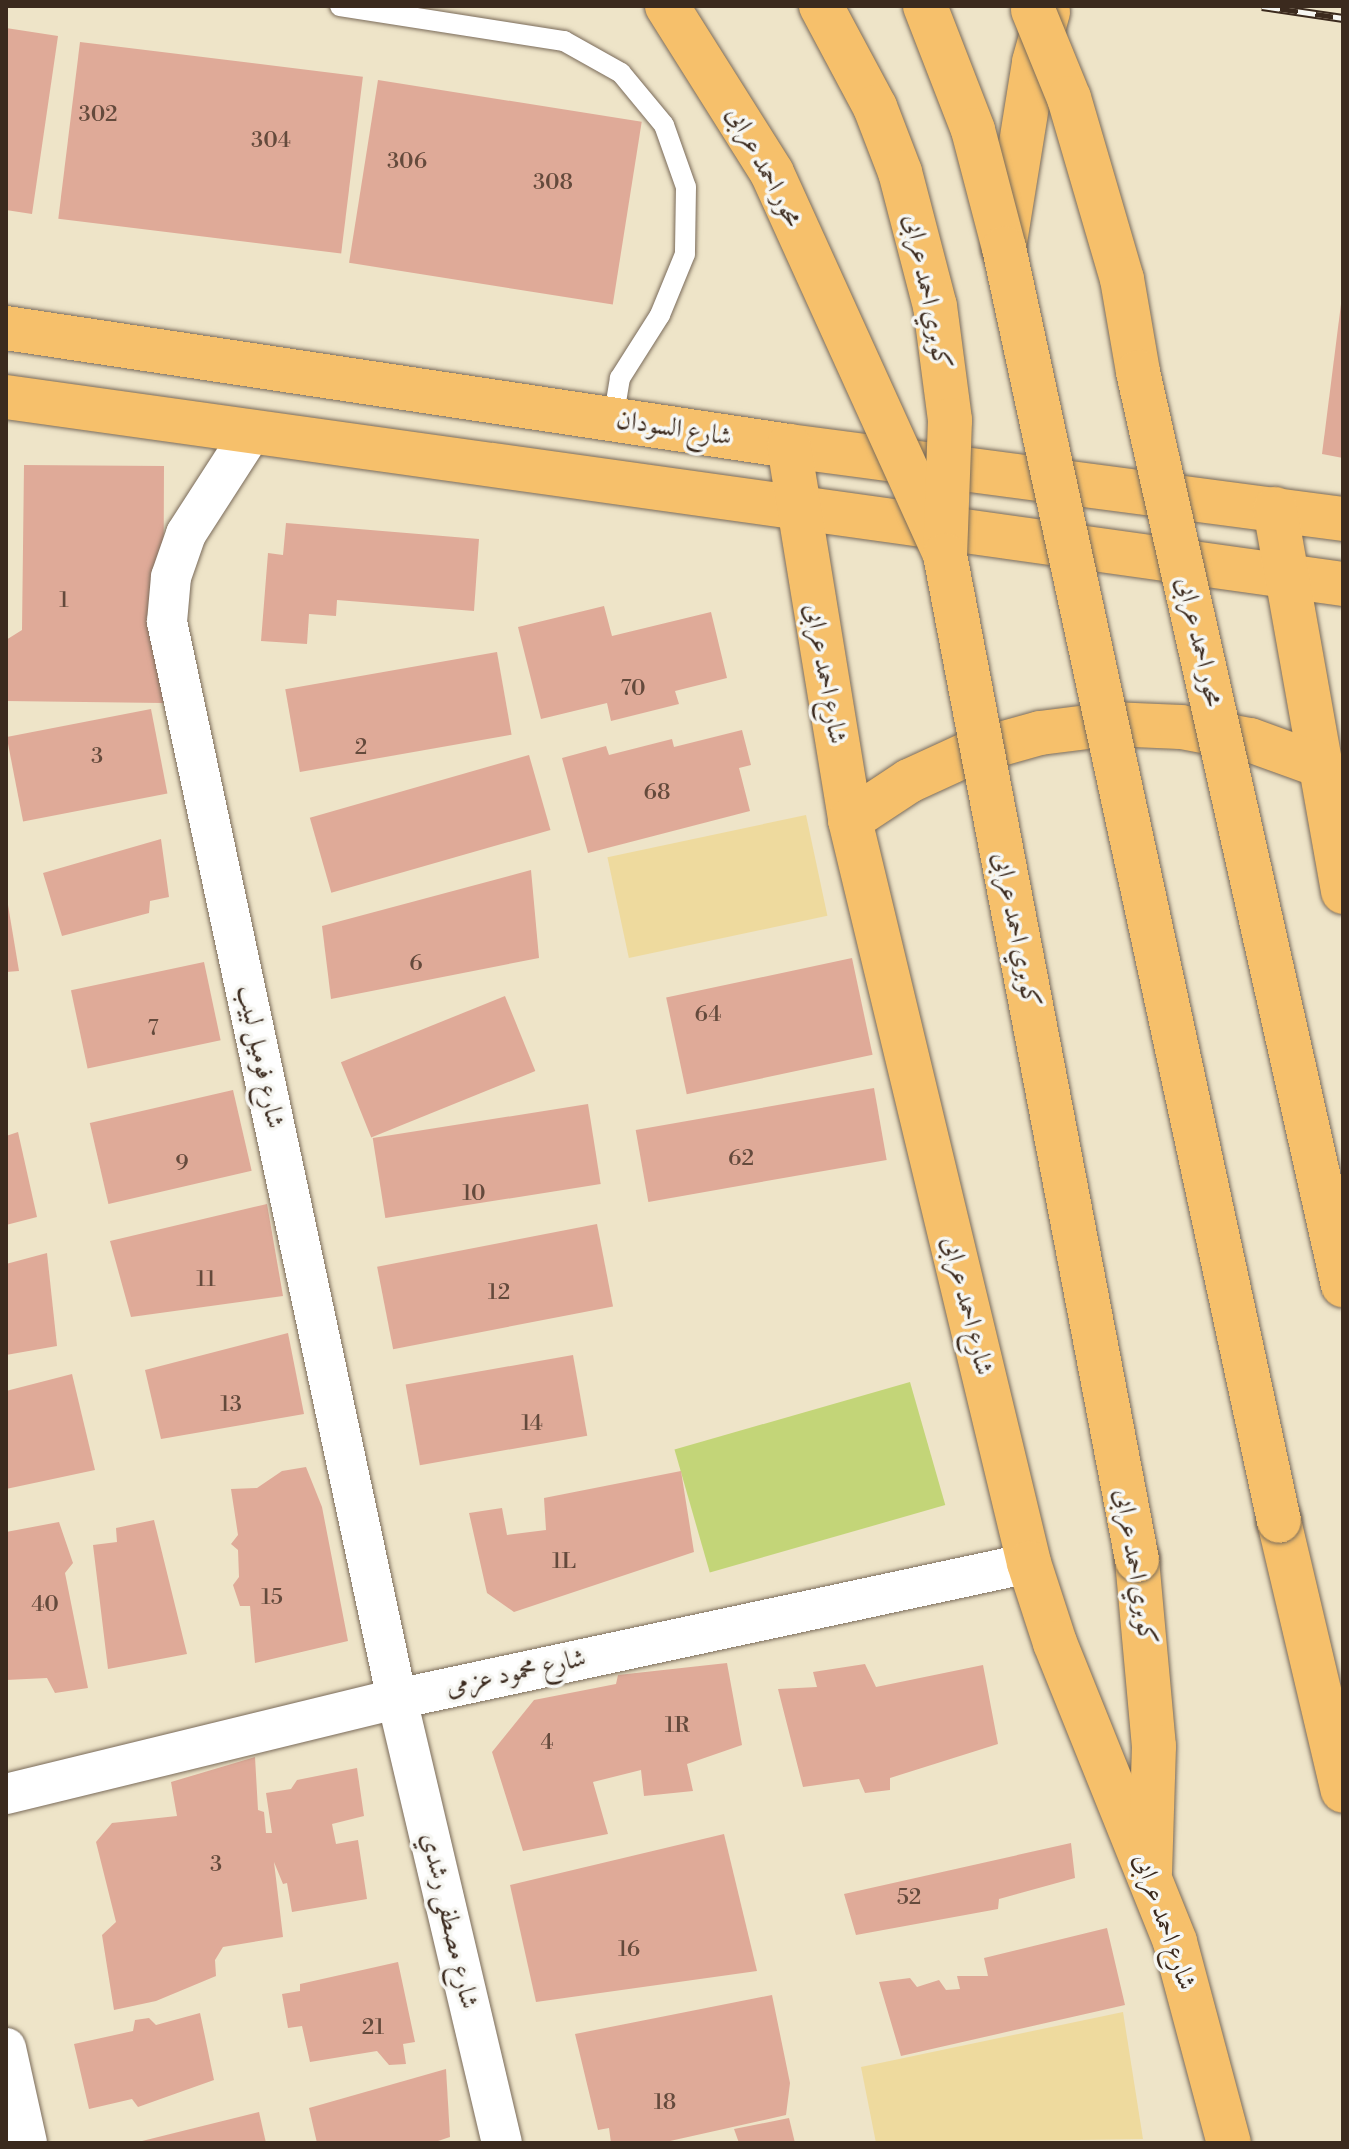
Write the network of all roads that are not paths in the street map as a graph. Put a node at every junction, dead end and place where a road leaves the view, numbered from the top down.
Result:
1 (340, 6) edge
2 (667, 6) edge
3 (821, 6) edge
4 (925, 6) edge
5 (1031, 6) edge
6 (1050, 6) edge
7 (1004, 248) junction
8 (6, 328) edge
9 (6, 397) edge
10 (613, 420) junction
11 (251, 433) junction
12 (789, 446) junction
13 (796, 509) junction
14 (1275, 509) junction
15 (1343, 519) edge
16 (945, 555) junction
17 (1284, 577) junction
18 (1343, 584) edge
19 (1316, 764) junction
20 (850, 820) junction
21 (1343, 892) edge
22 (1343, 1285) edge
23 (1029, 1563) junction
24 (1330, 1691) edge
25 (397, 1699) junction
26 (1343, 1791) edge
27 (6, 1794) edge
28 (1150, 1872) junction
29 (6, 2048) edge
30 (27, 2143) edge
31 (502, 2143) edge
32 (1229, 2143) edge

1 - 10 lane
2 - 16 main road, محور احمد عرابى, bridge
3 - 16 main road, كوبري احمد عرابى, bridge
4 - 7 main road, bridge
5 - 22 main road, محور احمد عرابى, bridge
6 - 7 main road, bridge
7 - 24 main road, bridge
8 - 10 main road, شارع السودان
9 - 11 main road
10 - 12 main road, شارع السودان
11 - 13 main road
11 - 25 street, شارع فوميل لبيب
12 - 13 main road, شارع احمد عرابى
12 - 14 main road, شارع السودان
13 - 17 main road
13 - 20 main road, شارع احمد عرابى
14 - 15 main road, شارع السودان
14 - 17 main road
16 - 28 main road, كوبري احمد عرابى, bridge
17 - 18 main road
17 - 19 main road
19 - 20 main road
19 - 21 main road
20 - 23 main road, شارع احمد عرابى
23 - 25 street, شارع محمود عزمى
23 - 28 main road, شارع احمد عرابى
24 - 26 main road
25 - 27 street, شارع محمود عزمى
25 - 31 street, شارع مصطفى رشدي
28 - 32 main road, شارع احمد عرابى
29 - 30 street

